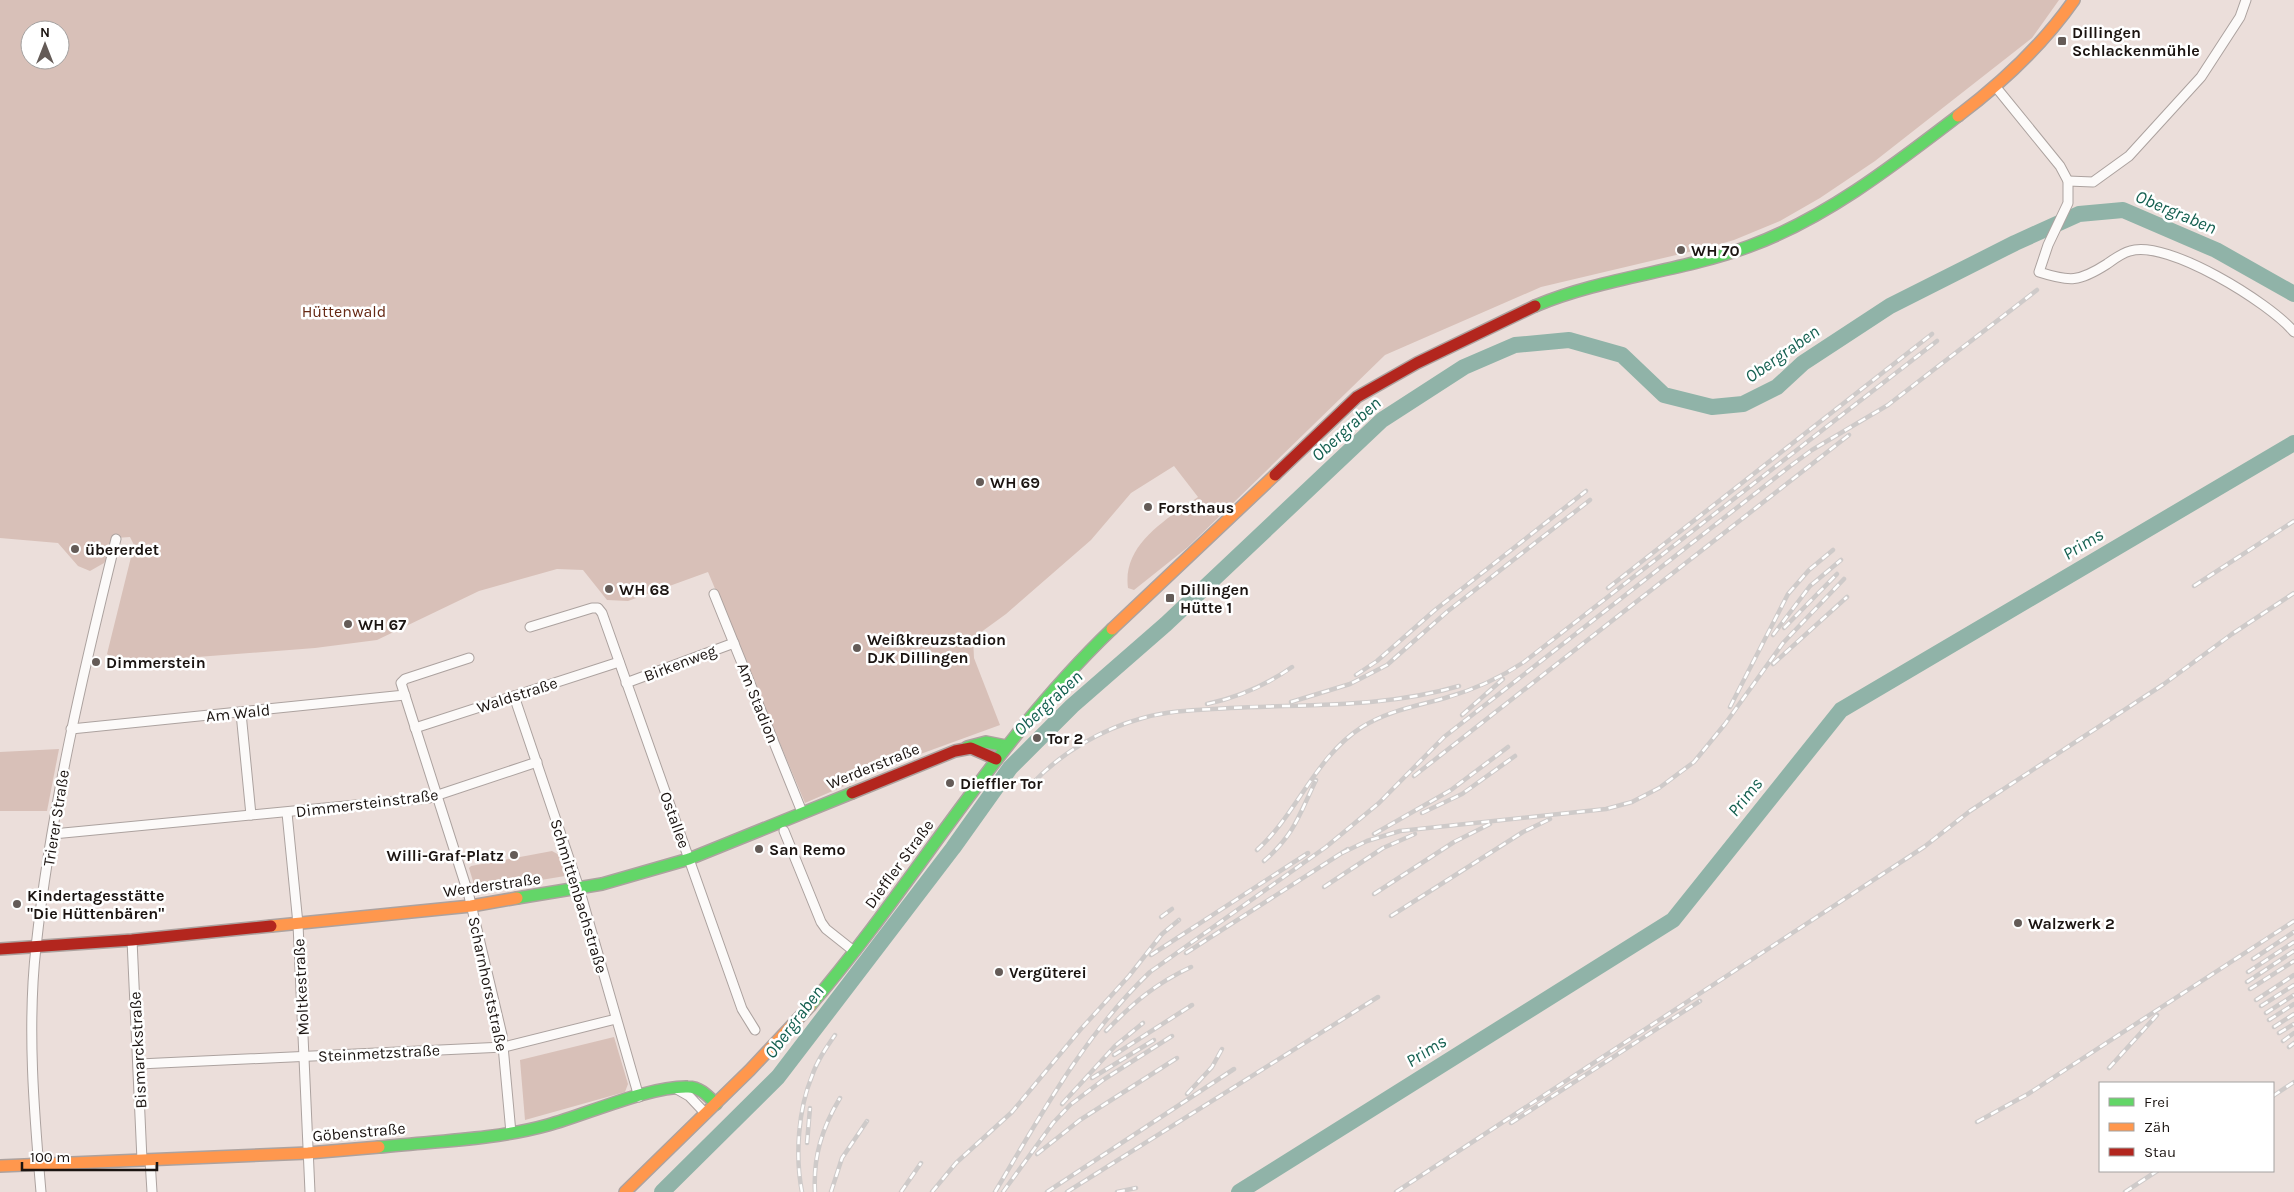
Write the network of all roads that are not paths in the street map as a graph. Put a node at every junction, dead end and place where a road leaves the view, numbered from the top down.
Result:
1 (2074, 0) edge
2 (2246, 0) edge
3 (1995, 86) junction
4 (2068, 181) junction
5 (2294, 332) edge
6 (116, 539) dead end
7 (714, 594) dead end
8 (530, 627) dead end
9 (734, 643) junction
10 (469, 658) dead end
11 (619, 662) junction
12 (626, 683) junction
13 (404, 695) junction
14 (514, 696) junction
15 (242, 713) junction
16 (415, 728) junction
17 (71, 729) junction
18 (1006, 746) junction
19 (964, 748) junction
20 (996, 759) junction
21 (537, 762) junction
22 (438, 796) junction
23 (802, 812) junction
24 (287, 813) junction
25 (251, 815) junction
26 (784, 831) dead end
27 (53, 834) junction
28 (689, 858) junction
29 (579, 888) junction
30 (471, 906) junction
31 (298, 924) junction
32 (132, 940) junction
33 (35, 947) junction
34 (0, 949) edge
35 (855, 952) junction
36 (616, 1019) junction
37 (755, 1030) dead end
38 (504, 1047) junction
39 (304, 1057) junction
40 (139, 1064) junction
41 (675, 1088) junction
42 (638, 1097) junction
43 (716, 1104) junction
44 (706, 1114) junction
45 (511, 1133) junction
46 (308, 1153) junction
47 (146, 1160) junction
48 (39, 1164) junction
49 (0, 1166) edge
50 (41, 1192) edge
51 (152, 1192) edge
52 (310, 1192) edge
53 (625, 1192) edge

1 - 3 main road, Dieffler Straße
2 - 4 street
3 - 4 street
3 - 18 main road, Dieffler Straße
4 - 5 street
6 - 17 street, Trierer Straße
7 - 9 street, Am Stadion
8 - 11 street, Ostallee
9 - 12 street, Birkenweg
9 - 23 street, Am Stadion
10 - 13 street
11 - 12 street, Ostallee
11 - 14 street, Waldstraße
12 - 28 street, Ostallee
13 - 15 street, Am Wald
13 - 16 street, Scharnhorststraße
14 - 16 street, Waldstraße
14 - 21 street, Schmittenbachstraße
15 - 17 street, Am Wald
15 - 25 street
16 - 22 street, Scharnhorststraße
17 - 27 street, Trierer Straße
18 - 19 main road, Werderstraße
18 - 20 main road, Dieffler Straße
19 - 20 main road
19 - 23 main road, Werderstraße
20 - 35 main road, Dieffler Straße
21 - 22 street, Dimmersteinstraße
21 - 29 street, Schmittenbachstraße
22 - 24 street, Dimmersteinstraße
22 - 30 street, Scharnhorststraße
23 - 28 main road, Werderstraße
24 - 25 street, Dimmersteinstraße
24 - 31 street, Moltkestraße
25 - 27 street, Dimmersteinstraße
26 - 35 street
27 - 33 street, Trierer Straße
28 - 29 main road, Werderstraße
28 - 37 street, Ostallee
29 - 30 main road, Werderstraße
29 - 36 street, Schmittenbachstraße
30 - 31 main road, Werderstraße
30 - 38 street, Scharnhorststraße
31 - 32 main road, Werderstraße
31 - 39 street, Moltkestraße
32 - 33 main road, Werderstraße
32 - 40 street, Bismarckstraße
33 - 34 main road, Werderstraße
33 - 48 street, Trierer Straße
35 - 43 main road, Dieffler Straße
36 - 38 street, Steinmetzstraße
36 - 42 street, Schmittenbachstraße
38 - 39 street, Steinmetzstraße
38 - 45 street, Scharnhorststraße
39 - 40 street, Steinmetzstraße
39 - 46 street, Moltkestraße
40 - 47 street, Bismarckstraße
41 - 42 main road, Göbenstraße
41 - 43 main road, Göbenstraße
41 - 44 street
42 - 45 main road, Göbenstraße
43 - 44 main road, Dieffler Straße
44 - 53 main road, Dieffler Straße
45 - 46 main road, Göbenstraße
46 - 47 main road, Göbenstraße
46 - 52 street, Moltkestraße
47 - 48 main road, Göbenstraße
47 - 51 street, Bismarckstraße
48 - 49 main road, Göbenstraße
48 - 50 street, Trierer Straße

